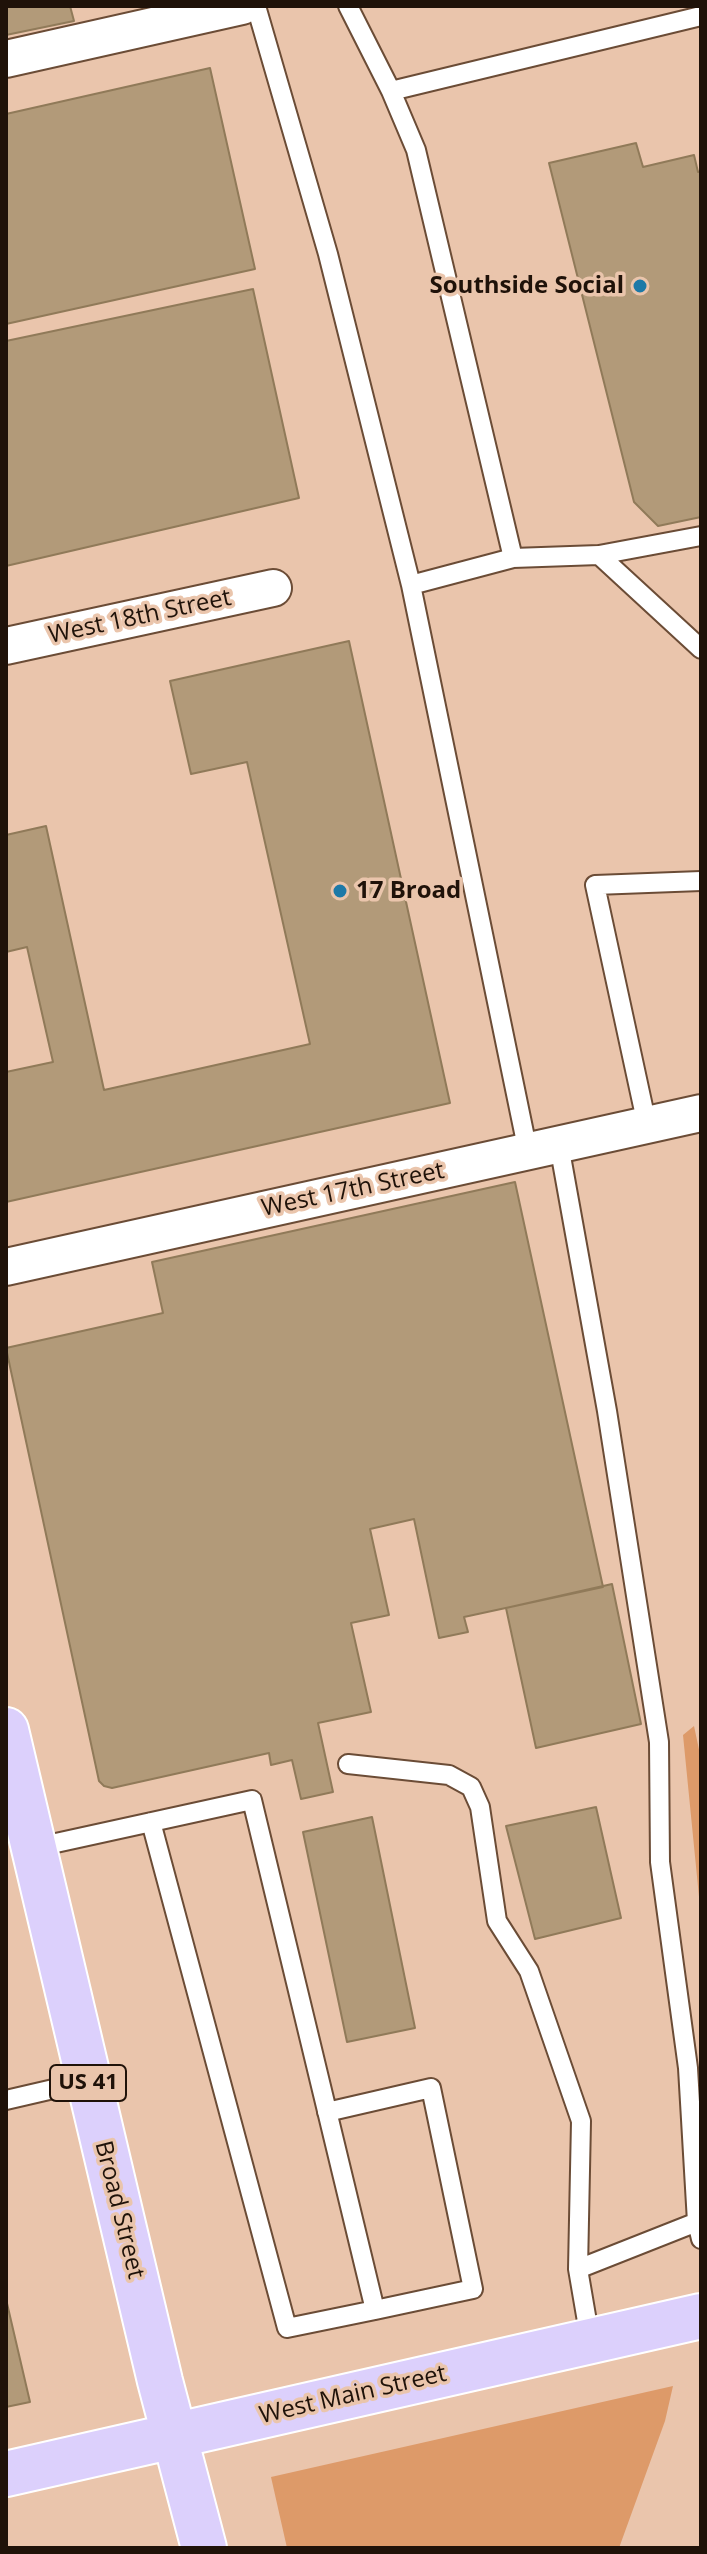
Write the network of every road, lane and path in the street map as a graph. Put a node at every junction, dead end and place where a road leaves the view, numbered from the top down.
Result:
1 (242, 6) edge
2 (256, 6) edge
3 (348, 6) edge
4 (701, 16) edge
5 (6, 59) edge
6 (391, 91) junction
7 (701, 536) edge
8 (599, 555) junction
9 (513, 558) junction
10 (411, 585) junction
11 (273, 588) dead end
12 (6, 646) edge
13 (701, 649) edge
14 (701, 881) edge
15 (701, 1113) edge
16 (647, 1125) junction
17 (543, 1148) junction
18 (6, 1267) edge
19 (6, 1730) edge
20 (348, 1764) dead end
21 (151, 1822) junction
22 (19, 1851) edge
23 (88, 2081) junction
24 (6, 2100) edge
25 (327, 2112) junction
26 (699, 2230) edge
27 (578, 2269) junction
28 (375, 2310) junction
29 (701, 2316) edge
30 (590, 2339) junction
31 (174, 2436) junction
32 (6, 2474) edge
33 (204, 2548) edge

1 - 5 street
2 - 10 lane
3 - 6 lane
4 - 6 lane
6 - 9 lane
7 - 8 lane
8 - 9 lane
8 - 13 lane
9 - 10 lane
10 - 17 lane
11 - 12 street, West 18th Street
14 - 16 lane
15 - 16 street, West 17th Street
16 - 17 street, West 17th Street
17 - 18 street, West 17th Street
17 - 26 lane
19 - 22 main road, Broad Street / US 41
20 - 27 lane
21 - 22 lane
21 - 25 lane
21 - 28 lane
22 - 23 main road, Broad Street / US 41
23 - 24 lane
23 - 31 main road, Broad Street / US 41
25 - 28 lane
25 - 28 lane
26 - 27 lane
27 - 30 lane
29 - 30 main road, West Main Street
30 - 31 main road, West Main Street
31 - 32 main road, West Main Street
31 - 33 main road, Broad Street

